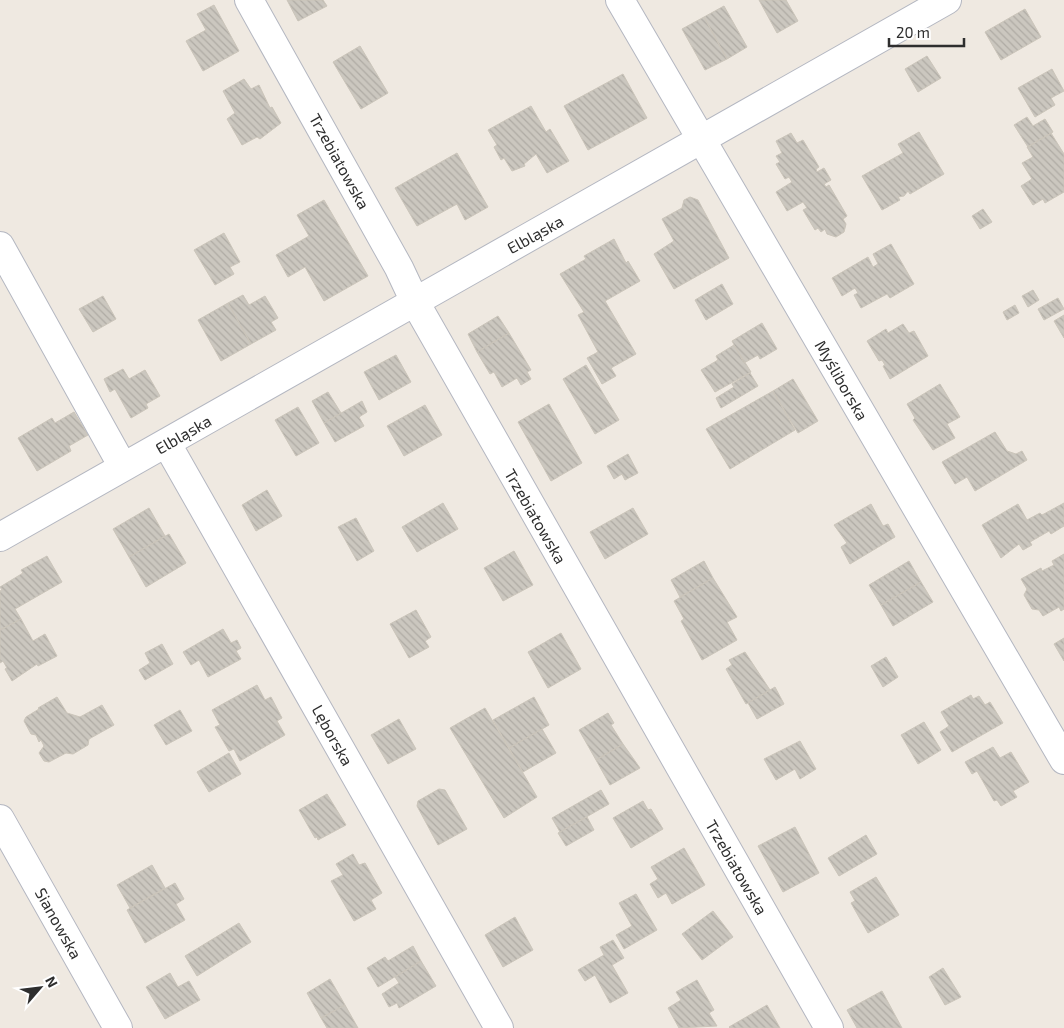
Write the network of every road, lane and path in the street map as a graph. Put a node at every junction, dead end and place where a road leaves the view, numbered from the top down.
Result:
1 (249, 0) edge
2 (620, 0) edge
3 (947, 0) edge
4 (702, 140) junction
5 (0, 246) edge
6 (415, 302) junction
7 (167, 444) junction
8 (123, 467) junction
9 (0, 537) edge
10 (1064, 760) edge
11 (0, 819) edge
12 (118, 1028) edge
13 (499, 1028) edge
14 (829, 1028) edge

1 - 6 street, Trzebiatowska
2 - 4 street, Myśliborska
3 - 4 street, Elbląska
4 - 6 street, Elbląska
4 - 10 street, Myśliborska
5 - 8 street
6 - 7 street, Elbląska
6 - 14 street, Trzebiatowska
7 - 8 street, Elbląska
7 - 13 street, Lęborska
8 - 9 street, Elbląska
11 - 12 street, Sianowska

